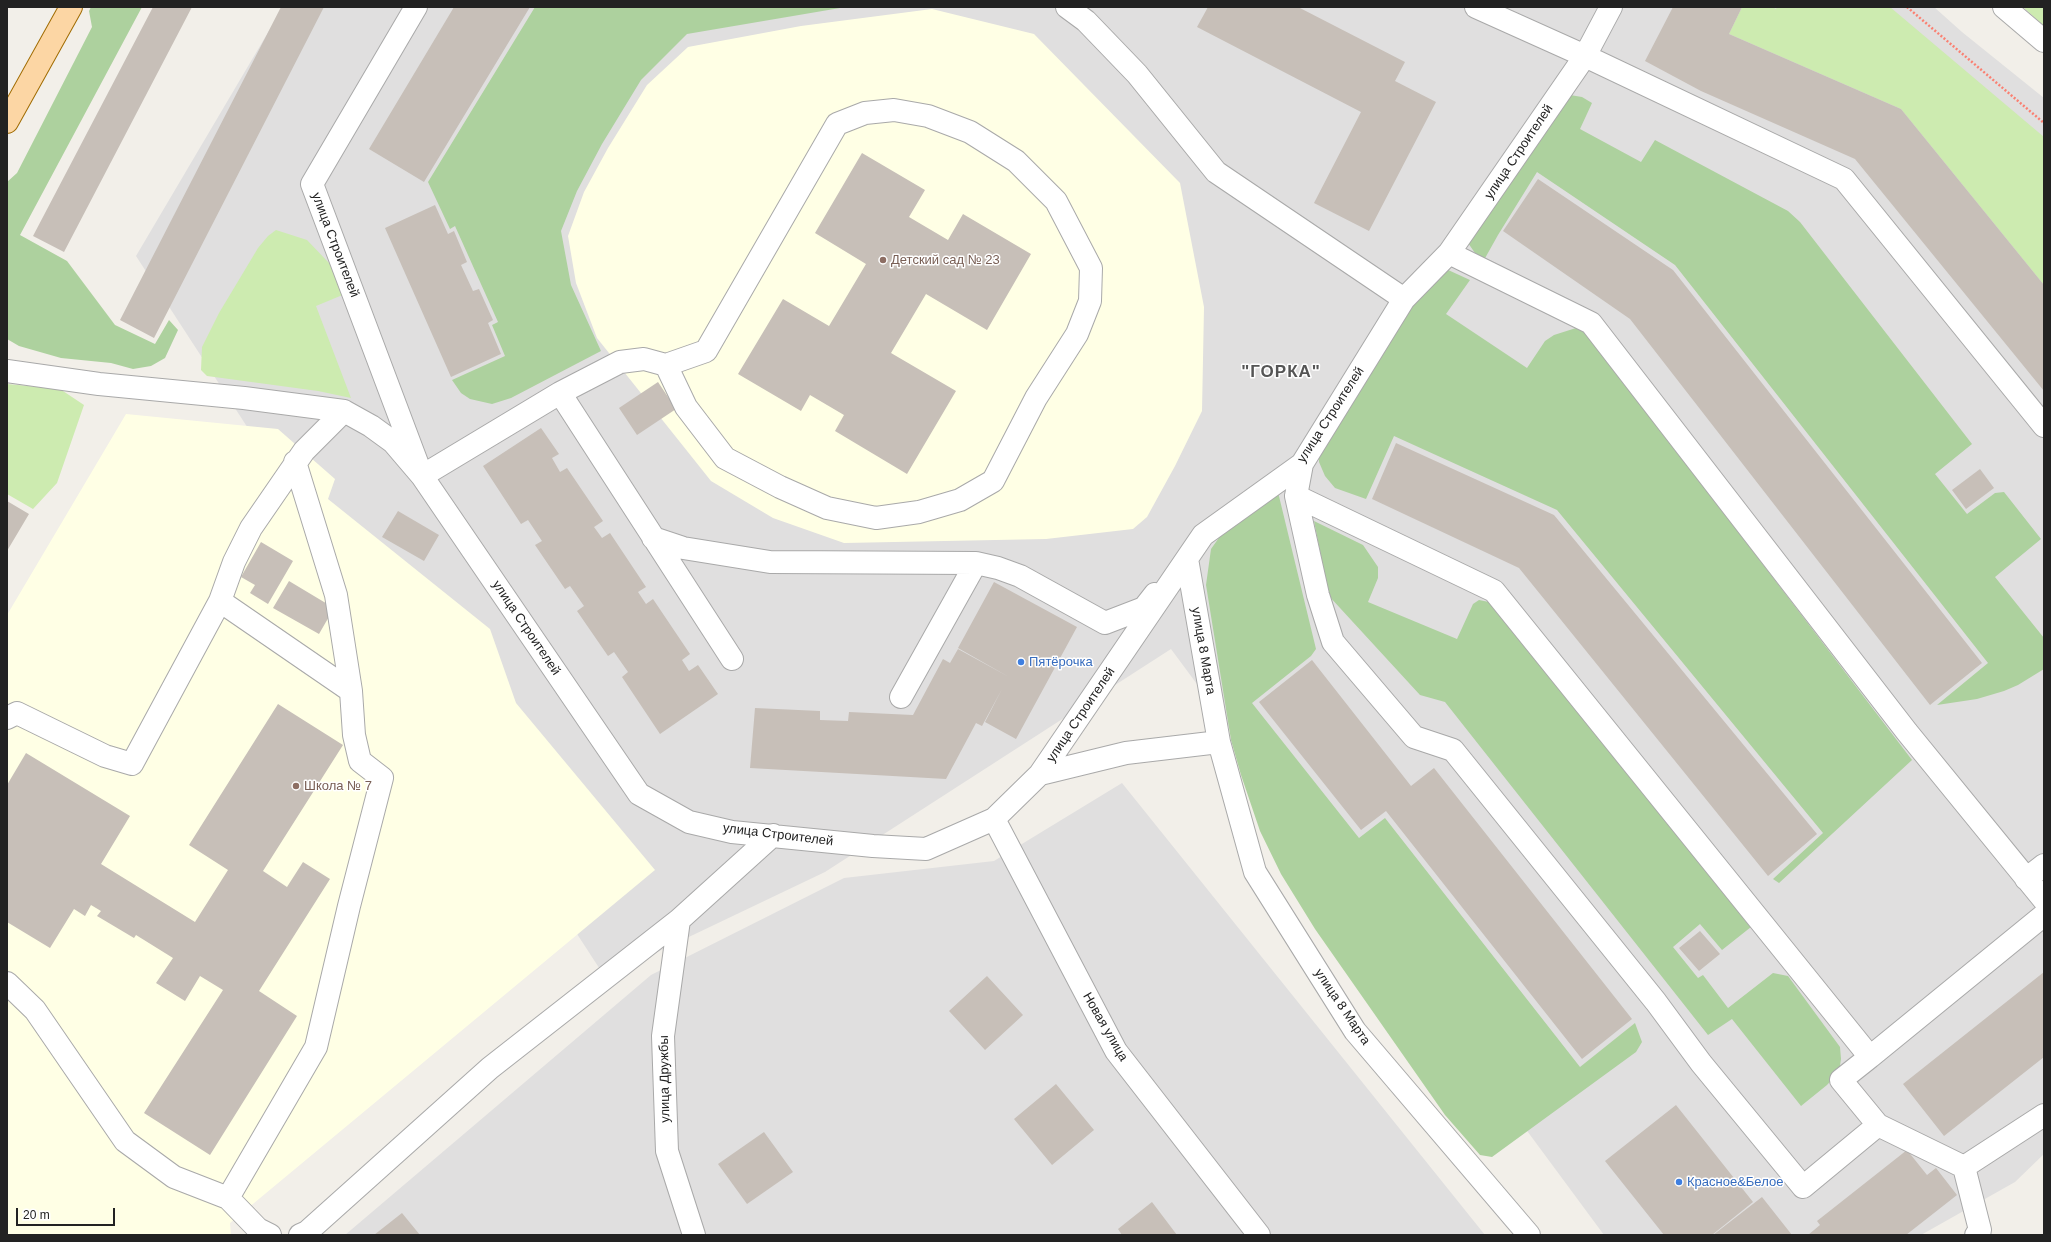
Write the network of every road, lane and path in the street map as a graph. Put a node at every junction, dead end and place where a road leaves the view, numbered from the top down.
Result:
1 (71, 7) edge
2 (416, 7) edge
3 (1067, 7) edge
4 (1476, 7) edge
5 (1611, 7) edge
6 (1907, 7) edge
7 (2004, 7) edge
8 (2044, 41) edge
9 (1585, 56) junction
10 (7, 122) edge
11 (2044, 123) edge
12 (1449, 254) junction
13 (1404, 299) junction
14 (666, 365) junction
15 (7, 370) edge
16 (560, 393) junction
17 (344, 411) junction
18 (2044, 426) edge
19 (295, 462) junction
20 (1302, 464) junction
21 (422, 476) junction
22 (1296, 496) junction
23 (653, 538) junction
24 (1187, 559) junction
25 (976, 563) junction
26 (220, 602) junction
27 (732, 659) dead end
28 (351, 691) junction
29 (901, 697) dead end
30 (7, 718) edge
31 (1219, 742) junction
32 (1040, 774) junction
33 (994, 819) junction
34 (773, 835) junction
35 (2044, 865) edge
36 (2026, 879) junction
37 (2044, 900) edge
38 (2044, 915) edge
39 (679, 920) junction
40 (7, 983) edge
41 (1870, 1057) junction
42 (2044, 1115) edge
43 (1878, 1125) junction
44 (1964, 1167) junction
45 (228, 1198) junction
46 (270, 1235) edge
47 (300, 1235) edge
48 (694, 1235) edge
49 (1259, 1235) edge
50 (1529, 1235) edge
51 (1976, 1235) edge

1 - 10 main road
2 - 21 street, улица Строителей
3 - 13 street
4 - 9 street
5 - 9 street, улица Строителей
6 - 11 path
7 - 8 street
9 - 12 street, улица Строителей
9 - 18 street
12 - 13 street, улица Строителей
12 - 36 street
13 - 20 street, улица Строителей
14 - 14 street
14 - 16 street
15 - 17 street, улица Строителей
16 - 21 street
16 - 23 street
17 - 19 street
17 - 21 street, улица Строителей
19 - 26 street
19 - 28 street
20 - 22 street
20 - 24 street, улица Строителей
21 - 34 street, улица Строителей
22 - 41 street
22 - 43 street
23 - 25 street
23 - 27 street
24 - 25 street
24 - 31 street, улица 8 Марта
24 - 32 street, улица Строителей
25 - 29 street
26 - 28 street
26 - 30 street
28 - 45 street
31 - 32 street
31 - 50 street, улица 8 Марта
32 - 33 street, улица Строителей
33 - 34 street, улица Строителей
33 - 49 street, Новая улица
34 - 39 street
35 - 36 street
36 - 37 street
38 - 41 street
39 - 47 street
39 - 48 street, улица Дружбы
40 - 45 street
41 - 43 street
42 - 44 street
43 - 44 street
44 - 51 street
45 - 46 street

